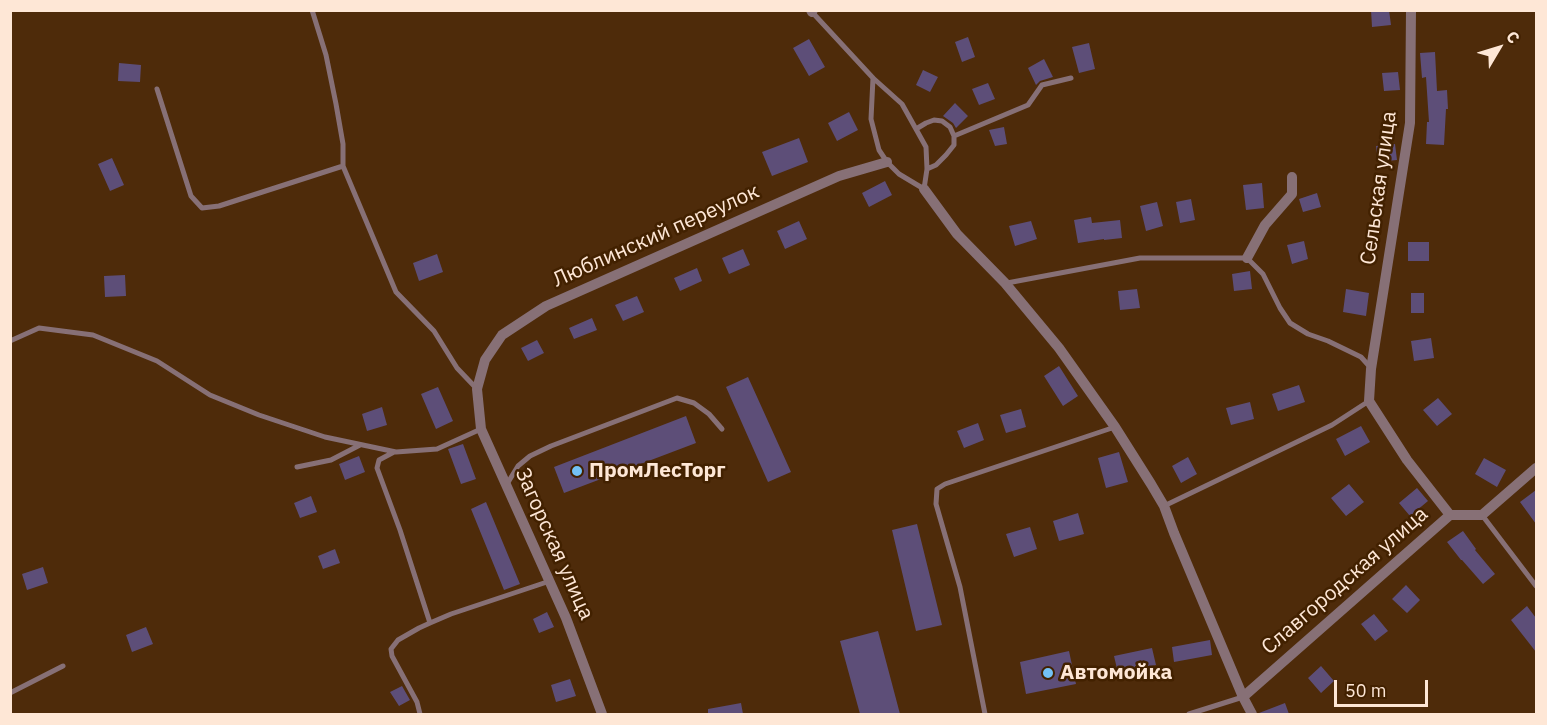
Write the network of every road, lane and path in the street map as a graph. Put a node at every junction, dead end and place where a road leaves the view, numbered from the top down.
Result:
1 (312, 10) edge
2 (1411, 10) edge
3 (812, 11) edge
4 (873, 78) junction
5 (1071, 78) dead end
6 (157, 89) dead end
7 (916, 129) junction
8 (954, 136) junction
9 (887, 162) junction
10 (343, 166) junction
11 (927, 169) junction
12 (1292, 177) dead end
13 (924, 189) junction
14 (1247, 258) junction
15 (1005, 283) junction
16 (10, 341) edge
17 (1371, 369) junction
18 (477, 389) junction
19 (1369, 401) junction
20 (1115, 428) junction
21 (481, 429) junction
22 (722, 429) dead end
23 (361, 445) junction
24 (396, 452) junction
25 (297, 467) dead end
26 (1536, 468) edge
27 (507, 486) junction
28 (1164, 506) junction
29 (1450, 515) junction
30 (1482, 515) junction
31 (550, 581) junction
32 (1536, 586) edge
33 (430, 623) junction
34 (63, 666) dead end
35 (10, 693) edge
36 (1243, 697) junction
37 (420, 714) edge
38 (602, 714) edge
39 (985, 714) edge
40 (1189, 714) edge
41 (1252, 714) edge

1 - 10 lane
2 - 17 street, Сельская улица
3 - 4 lane
4 - 7 lane
4 - 9 lane
5 - 8 lane
6 - 10 lane
7 - 8 lane
7 - 11 lane
8 - 11 lane
9 - 13 lane
9 - 18 street, Люблинский переулок
10 - 18 lane
11 - 13 lane
12 - 14 street
13 - 15 street
14 - 15 lane
14 - 17 lane
15 - 20 street
16 - 23 lane
17 - 19 street, Сельская улица
18 - 21 street, Загорская улица
19 - 28 lane
19 - 29 street
20 - 28 street
20 - 39 lane
21 - 24 lane
21 - 27 street, Загорская улица
22 - 27 lane
23 - 24 lane
23 - 25 lane
24 - 33 lane
26 - 30 street
27 - 31 street, Загорская улица
28 - 36 street
29 - 30 street, Славгородская улица
29 - 36 street, Славгородская улица
30 - 32 lane
31 - 33 lane
31 - 38 street, Загорская улица
33 - 37 lane
34 - 35 lane
36 - 40 lane
36 - 41 street

